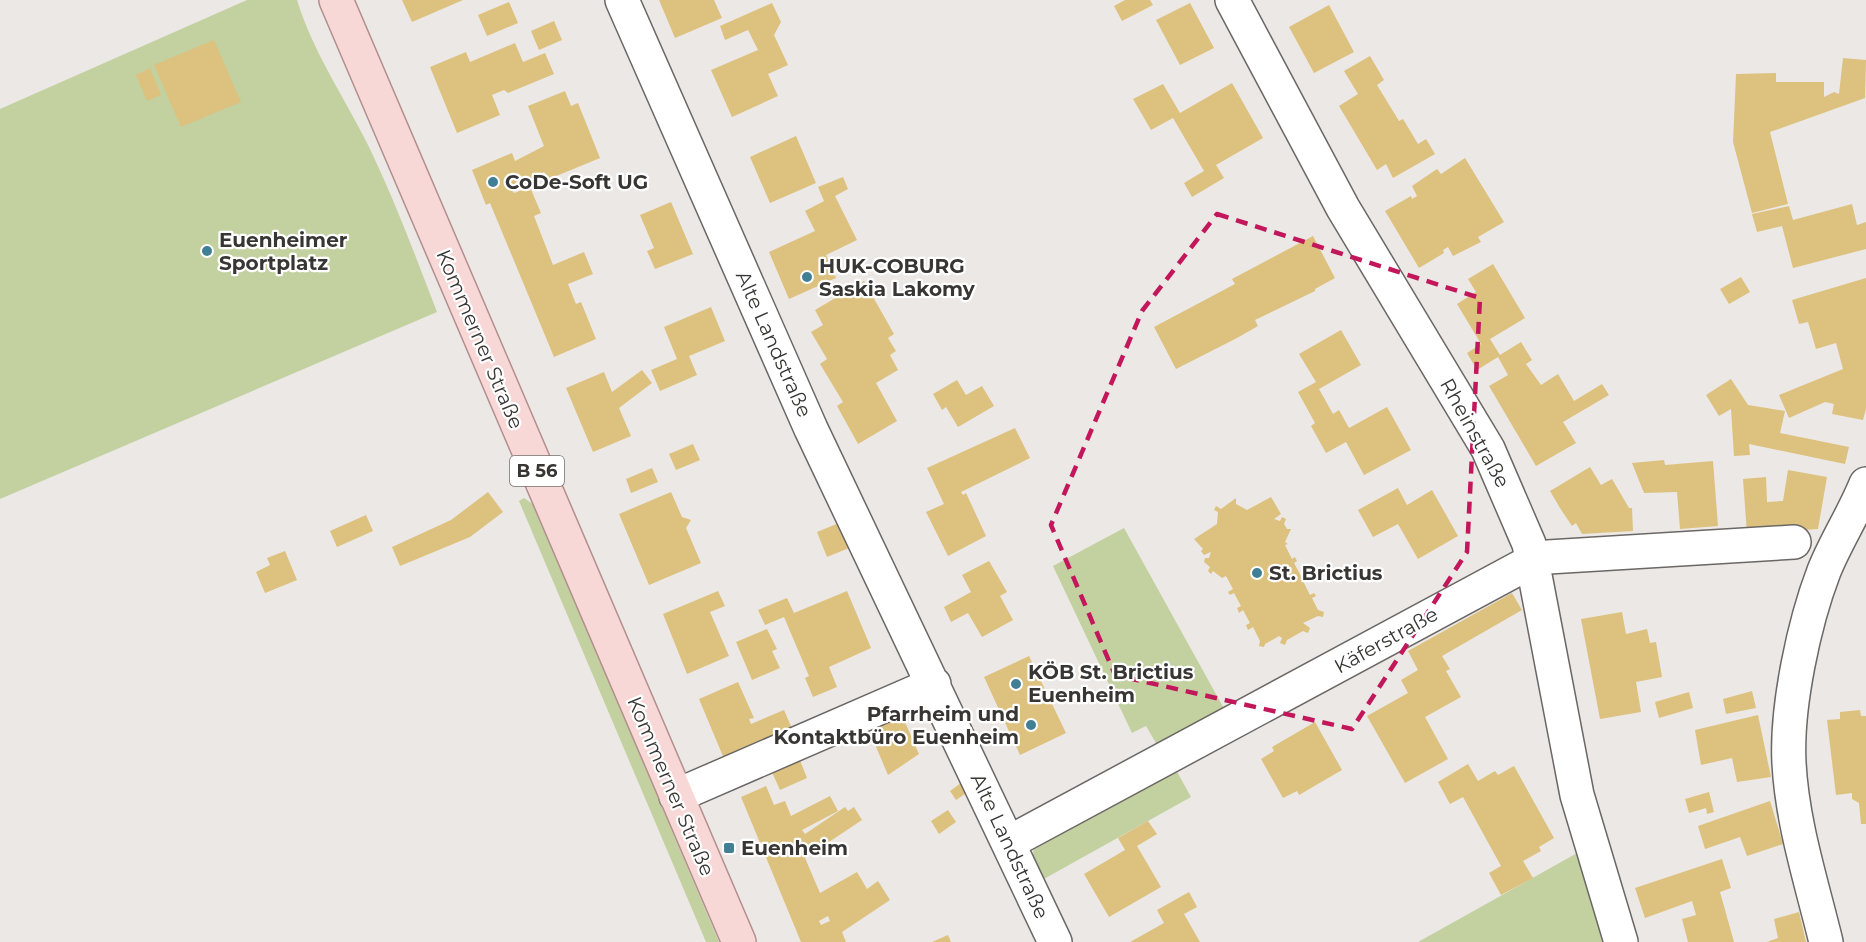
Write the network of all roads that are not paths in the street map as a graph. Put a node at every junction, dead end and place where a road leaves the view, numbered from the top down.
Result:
1 (336, 0) edge
2 (622, 0) edge
3 (1232, 0) edge
4 (1865, 487) edge
5 (1794, 542) dead end
6 (1532, 561) junction
7 (934, 684) junction
8 (676, 796) junction
9 (1008, 843) junction
10 (739, 942) edge
11 (1055, 942) edge
12 (1621, 942) edge
13 (1826, 942) edge

1 - 8 main road, Kommerner Straße / B 56
2 - 7 street, Alte Landstraße
3 - 6 street, Rheinstraße
4 - 13 street
5 - 6 street, Käferstraße
6 - 9 street, Käferstraße
6 - 12 street, Rheinstraße
7 - 8 street
7 - 9 street, Alte Landstraße
8 - 10 main road, Kommerner Straße / B 56
9 - 11 street, Alte Landstraße

